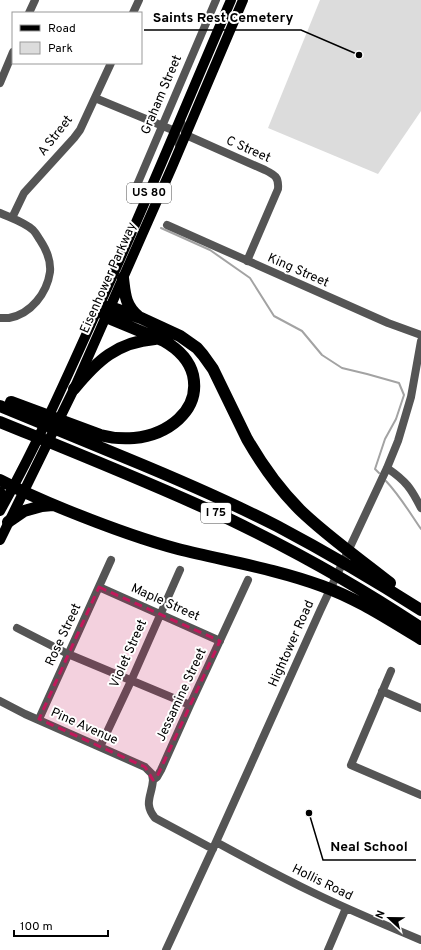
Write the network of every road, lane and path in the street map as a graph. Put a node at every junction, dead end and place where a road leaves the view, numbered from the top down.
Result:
1 (35, 0) edge
2 (139, 0) edge
3 (216, 0) edge
4 (230, 0) edge
5 (243, 0) edge
6 (29, 12) edge
7 (133, 12) edge
8 (12, 54) edge
9 (111, 64) edge
10 (0, 83) edge
11 (95, 98) junction
12 (180, 119) junction
13 (163, 126) junction
14 (175, 131) junction
15 (186, 135) junction
16 (180, 148) junction
17 (131, 198) dead end
18 (0, 213) edge
19 (12, 218) junction
20 (167, 225) dead end
21 (246, 261) junction
22 (123, 278) junction
23 (105, 310) junction
24 (0, 318) edge
25 (141, 318) junction
26 (421, 335) edge
27 (156, 338) junction
28 (421, 341) edge
29 (74, 389) junction
30 (0, 398) edge
31 (0, 406) edge
32 (0, 422) edge
33 (387, 468) junction
34 (0, 480) edge
35 (18, 489) junction
36 (0, 493) edge
37 (0, 505) edge
38 (53, 505) junction
39 (421, 508) edge
40 (0, 511) edge
41 (8, 522) junction
42 (0, 540) edge
43 (111, 560) dead end
44 (180, 570) dead end
45 (248, 580) dead end
46 (99, 587) junction
47 (421, 609) edge
48 (160, 614) junction
49 (17, 628) dead end
50 (421, 628) edge
51 (421, 639) edge
52 (220, 641) junction
53 (68, 654) junction
54 (391, 671) dead end
55 (131, 681) junction
56 (382, 691) junction
57 (0, 701) edge
58 (190, 706) junction
59 (421, 708) edge
60 (39, 720) junction
61 (100, 747) junction
62 (153, 780) junction
63 (421, 795) edge
64 (157, 819) joint
65 (214, 846) junction
66 (346, 908) junction
67 (421, 940) edge
68 (166, 950) edge
69 (328, 950) edge

1 - 6 street
2 - 7 street
3 - 13 street, Graham Street
4 - 12 main road, Eisenhower Parkway / US 80
5 - 15 main road, Eisenhower Parkway / US 80
8 - 10 street
9 - 11 street, A Street
11 - 13 street
11 - 19 street, A Street
12 - 14 main road, Eisenhower Parkway / US 80
12 - 15 street
13 - 14 street
13 - 17 street, Graham Street
14 - 16 street
14 - 23 main road, Eisenhower Parkway / US 80
15 - 16 main road, Eisenhower Parkway / US 80
15 - 21 street, C Street
16 - 22 main road, Eisenhower Parkway / US 80
18 - 19 street
19 - 24 street
20 - 21 street, King Street
21 - 26 street, King Street
22 - 23 main road, Eisenhower Parkway / US 80
22 - 25 highway
23 - 25 highway
23 - 27 highway
23 - 29 main road, Eisenhower Parkway / US 80
23 - 35 main road, Eisenhower Parkway / US 80
25 - 47 highway
27 - 29 highway
27 - 30 highway
28 - 33 street, Hightower Road
29 - 35 main road, Eisenhower Parkway / US 80
31 - 47 highway, I 75
32 - 50 highway, I 75
33 - 39 street
33 - 65 street, Hightower Road
34 - 35 highway
35 - 38 highway
35 - 40 main road, Eisenhower Parkway / US 80
35 - 41 main road, Eisenhower Parkway / US 80
36 - 37 highway
38 - 41 highway
38 - 51 highway
41 - 42 main road, Eisenhower Parkway / US 80
43 - 46 street, Rose Street
44 - 48 street, Violet Street
45 - 52 street, Jessamine Street
46 - 48 street, Maple Street
46 - 53 street, Rose Street
48 - 52 street, Maple Street
48 - 55 street, Violet Street
49 - 53 street
52 - 58 street, Jessamine Street
53 - 55 street
53 - 60 street, Rose Street
54 - 56 street
55 - 58 street
55 - 61 street, Violet Street
56 - 59 street
56 - 63 street
57 - 60 street, Pine Avenue
58 - 62 street, Jessamine Street
60 - 61 street, Pine Avenue
61 - 62 street, Pine Avenue
62 - 64 street, Jessamine Street
64 - 65 street, Hollis Road
65 - 66 street, Hollis Road
65 - 68 street, Hightower Road
66 - 67 street, Hollis Road
66 - 69 street

